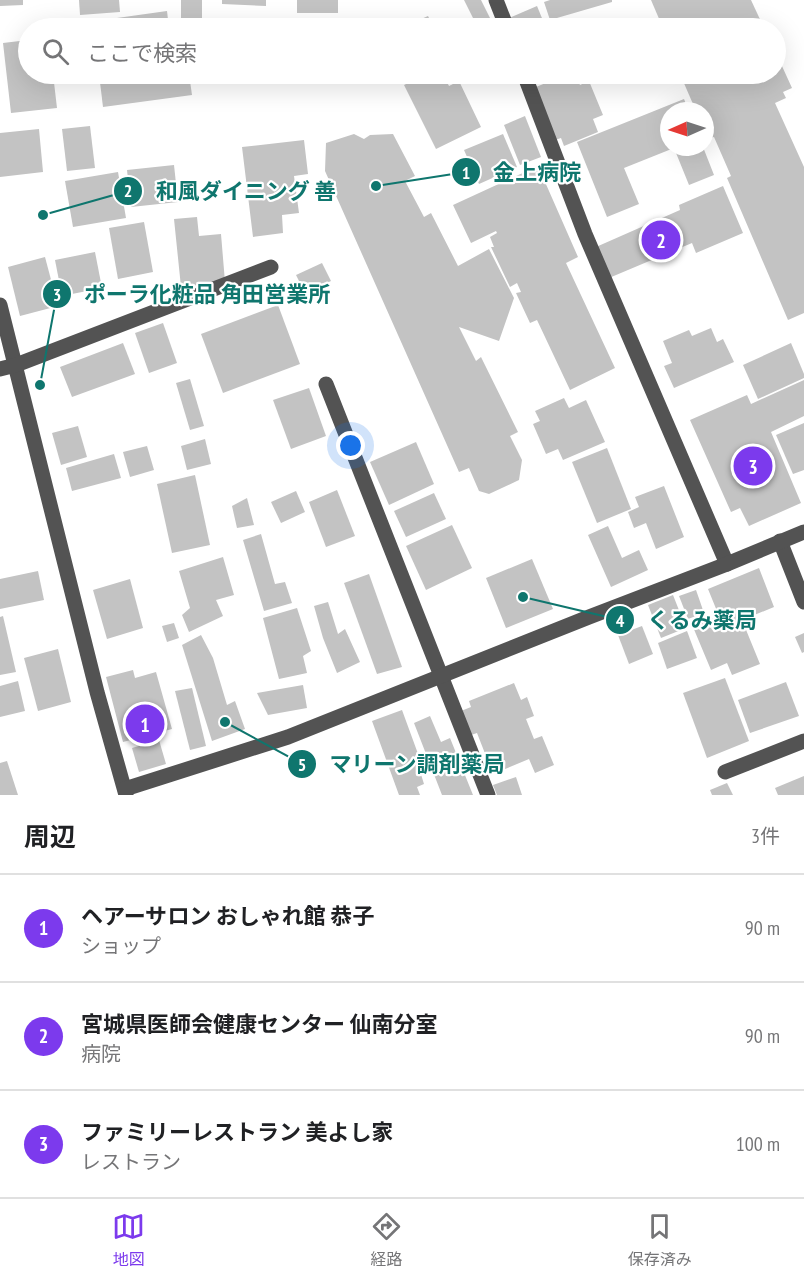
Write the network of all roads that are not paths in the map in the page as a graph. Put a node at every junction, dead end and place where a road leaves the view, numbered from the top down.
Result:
1 (496, 0) edge
2 (503, 18) edge
3 (528, 84) edge
4 (271, 267) dead end
5 (0, 305) edge
6 (16, 365) junction
7 (0, 369) edge
8 (326, 384) dead end
9 (804, 532) edge
10 (780, 541) junction
11 (727, 564) junction
12 (804, 602) edge
13 (442, 676) junction
14 (804, 741) edge
15 (725, 772) dead end
16 (126, 792) edge
17 (488, 795) edge

1 - 2 street
3 - 11 street
4 - 6 street
5 - 6 street
6 - 7 street
6 - 16 street
8 - 13 street
9 - 10 street
10 - 11 street
10 - 12 street
11 - 13 street
13 - 16 street
13 - 17 street
14 - 15 street

